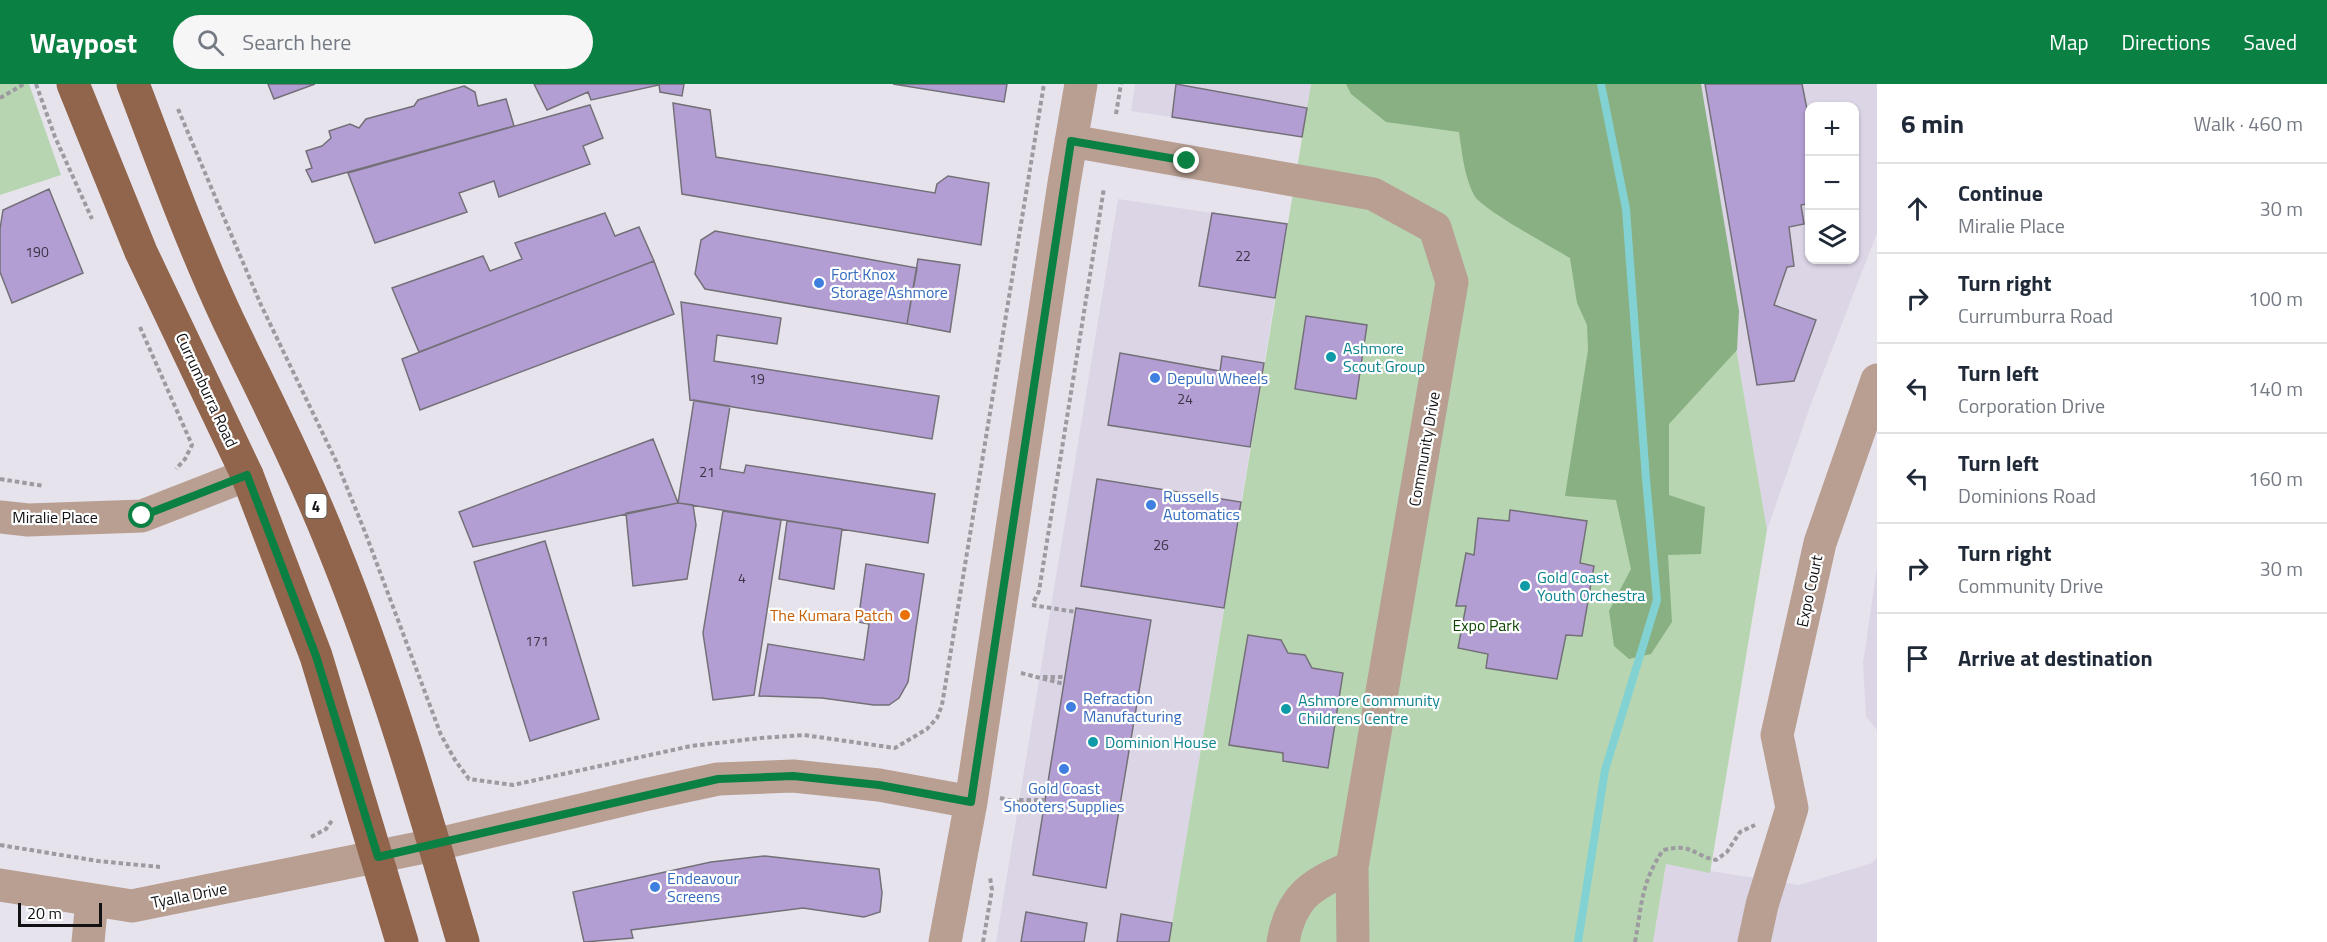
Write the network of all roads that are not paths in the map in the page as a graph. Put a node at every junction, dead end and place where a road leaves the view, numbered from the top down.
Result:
1 (73, 84) edge
2 (133, 84) edge
3 (1081, 84) edge
4 (1071, 141) junction
5 (1877, 380) edge
6 (247, 475) junction
7 (0, 517) edge
8 (989, 803) junction
9 (434, 845) junction
10 (378, 857) junction
11 (1352, 867) junction
12 (0, 885) edge
13 (92, 900) junction
14 (87, 942) edge
15 (402, 942) edge
16 (463, 942) edge
17 (945, 942) edge
18 (1283, 942) edge
19 (1353, 942) edge
20 (1754, 942) edge

1 - 6 main road, Currumburra Road
2 - 9 main road, 4
3 - 4 street
4 - 8 street
4 - 11 street, Community Drive
5 - 20 street, Expo Court
6 - 7 street, Miralie Place
6 - 10 main road, Currumburra Road
8 - 9 street, Tyalla Drive
8 - 17 street
9 - 10 street, Tyalla Drive
9 - 16 main road, 4
10 - 13 street, Tyalla Drive
10 - 15 main road, Currumburra Road
11 - 18 street
11 - 19 street, Community Drive
12 - 13 street, Tyalla Drive
13 - 14 street

